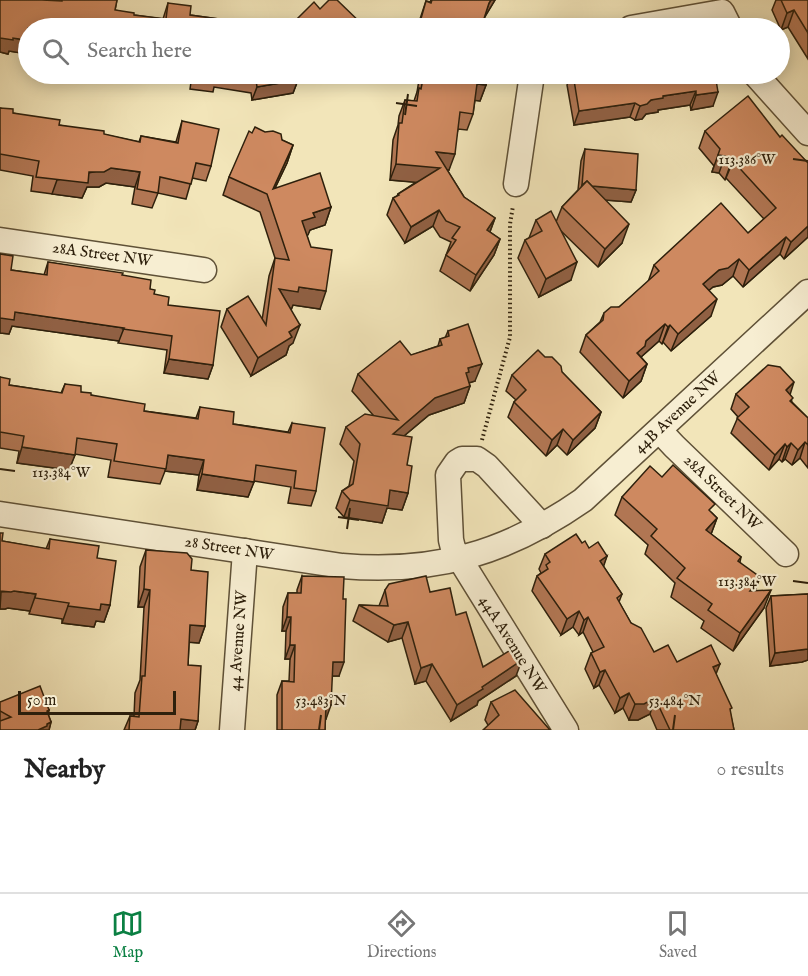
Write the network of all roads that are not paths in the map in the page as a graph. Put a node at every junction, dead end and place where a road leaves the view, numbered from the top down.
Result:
1 (723, 14) edge
2 (697, 18) edge
3 (531, 84) edge
4 (764, 84) edge
5 (808, 133) edge
6 (516, 184) road end
7 (0, 240) edge
8 (204, 270) dead end
9 (808, 292) edge
10 (660, 430) junction
11 (0, 514) edge
12 (542, 526) junction
13 (245, 551) junction
14 (786, 554) dead end
15 (459, 559) junction
16 (232, 730) edge
17 (566, 730) edge

1 - 2 street
3 - 6 street
4 - 5 street
7 - 8 street, 28A Street NW
9 - 10 street, 44B Avenue NW
10 - 12 street, 44B Avenue NW
10 - 14 street, 28A Street NW
11 - 13 street, 28 Street NW
12 - 15 street, 28 Street NW
12 - 15 street
13 - 15 street, 28 Street NW
13 - 16 street, 44 Avenue NW
15 - 17 street, 44A Avenue NW

